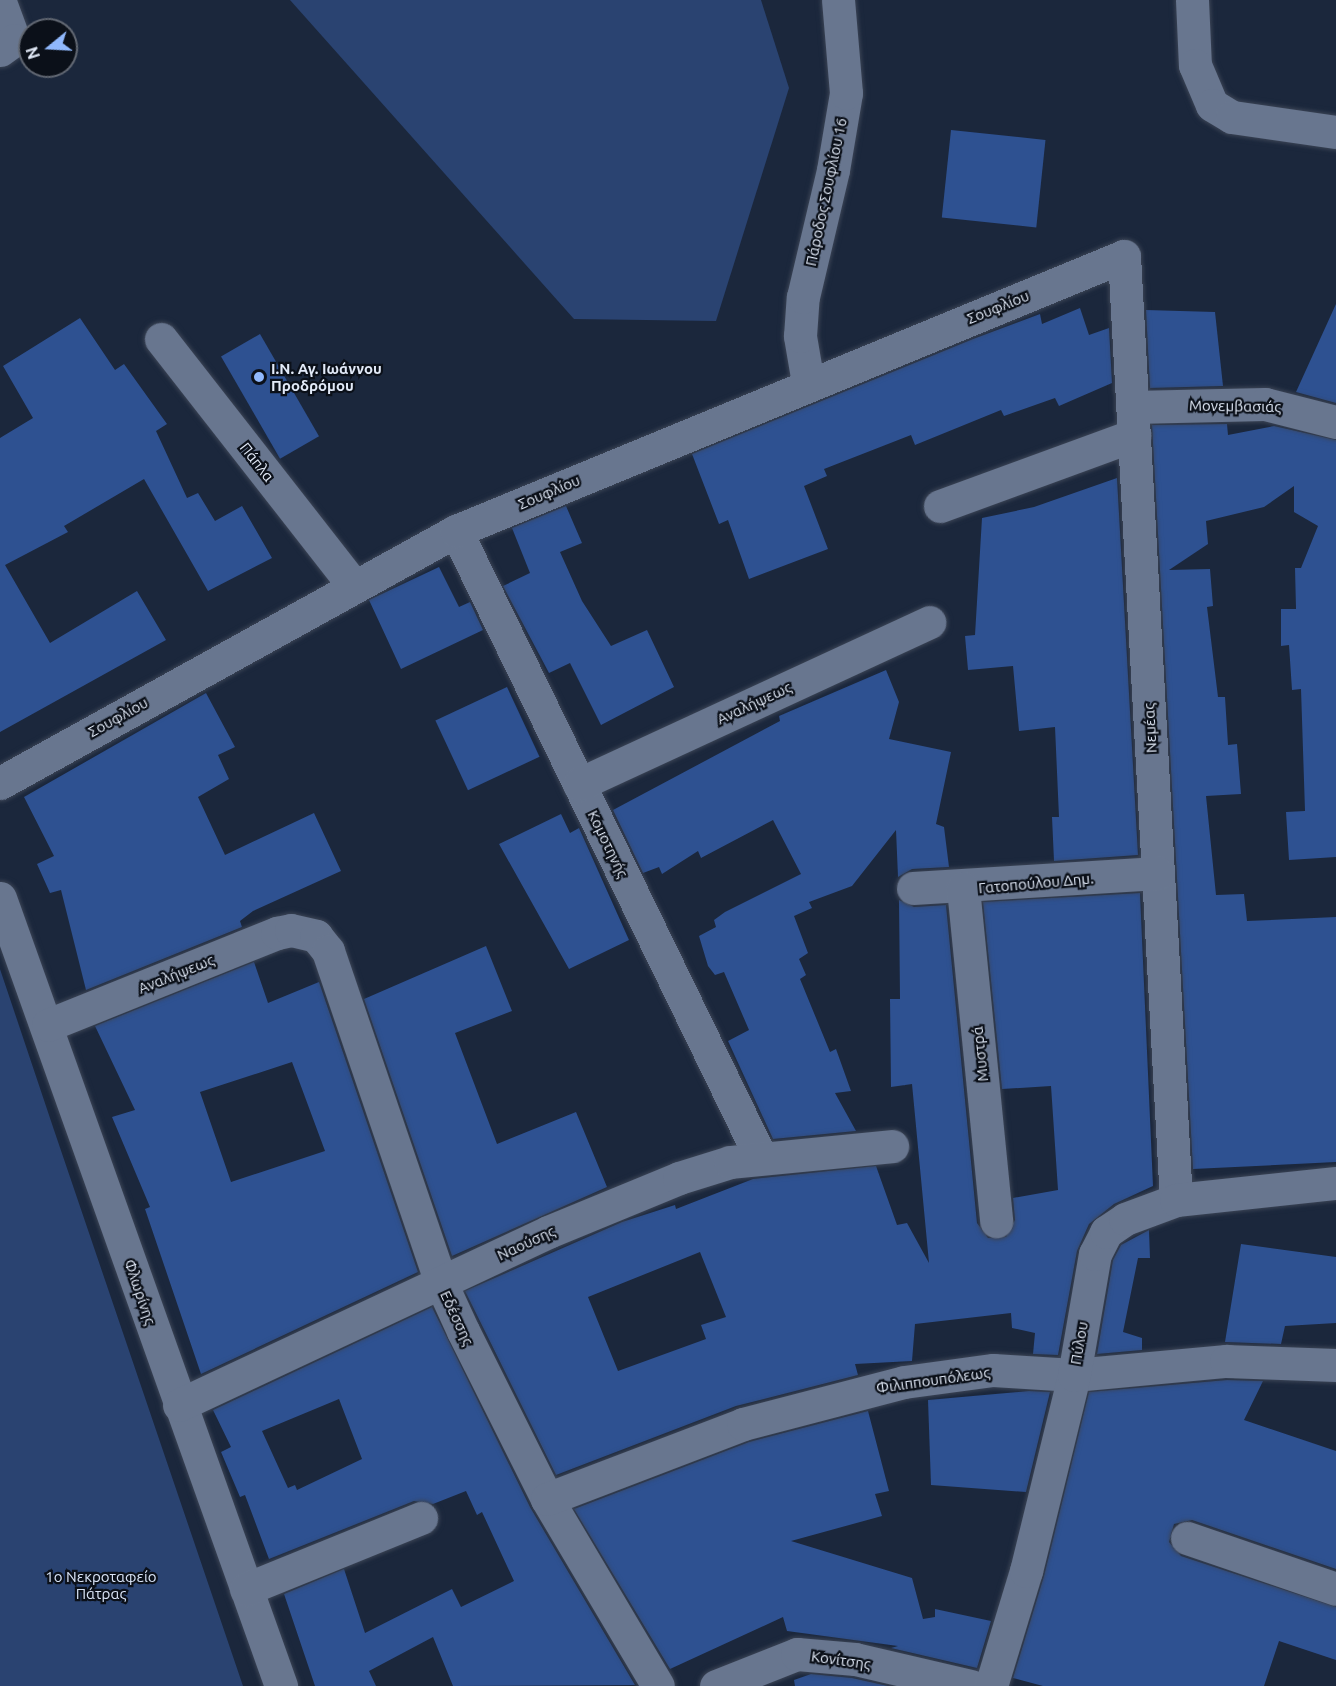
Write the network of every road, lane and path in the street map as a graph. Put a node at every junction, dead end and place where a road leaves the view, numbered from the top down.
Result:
1 (838, 0) edge
2 (1192, 0) edge
3 (0, 2) edge
4 (0, 50) edge
5 (1336, 132) edge
6 (1124, 256) joint
7 (161, 339) dead end
8 (808, 383) junction
9 (1133, 421) junction
10 (1336, 422) edge
11 (940, 506) dead end
12 (456, 531) junction
13 (353, 585) junction
14 (930, 622) dead end
15 (0, 783) edge
16 (579, 784) junction
17 (1158, 873) junction
18 (914, 888) dead end
19 (963, 888) junction
20 (0, 898) edge
21 (305, 931) joint
22 (48, 1025) junction
23 (892, 1146) dead end
24 (760, 1158) junction
25 (1336, 1183) edge
26 (1176, 1200) junction
27 (996, 1221) dead end
28 (441, 1283) junction
29 (1336, 1365) edge
30 (1074, 1375) junction
31 (179, 1405) junction
32 (547, 1499) junction
33 (421, 1518) dead end
34 (1187, 1538) dead end
35 (246, 1589) junction
36 (1336, 1589) edge
37 (281, 1686) edge
38 (658, 1686) edge
39 (716, 1686) edge
40 (971, 1686) edge
41 (991, 1686) edge

1 - 8 street, Πάροδος Σουφλίου 16
2 - 5 street
3 - 4 street
6 - 8 street, Σουφλίου
6 - 9 street, Νεμέας
7 - 13 street, Πάπλα
8 - 12 street, Σουφλίου
9 - 10 street, Μονεμβασιάς
9 - 11 street, Μονεμβασιάς
9 - 17 street, Νεμέας
12 - 13 street, Σουφλίου
12 - 16 street, Κομοτηνής
13 - 15 street, Σουφλίου
14 - 16 street, Αναλήψεως
16 - 24 street, Κομοτηνής
17 - 19 street, Γατοπούλου Δημ.
17 - 26 street, Νεμέας
18 - 19 street, Γατοπούλου Δημ.
19 - 27 street, Μυστρά
20 - 22 street, Φλωρίνης
21 - 22 street, Αναλήψεως
21 - 28 street, Εδέσσης
22 - 31 street, Φλωρίνης
23 - 24 street, Ναούσης
24 - 28 street, Ναούσης
25 - 26 street, Πύλου
26 - 30 street, Πύλου
28 - 31 street, Ναούσης
28 - 32 street, Εδέσσης
29 - 30 street, Φιλιππουπόλεως
30 - 32 street, Φιλιππουπόλεως
30 - 41 street, Πύλου
31 - 35 street, Φλωρίνης
32 - 38 street, Εδέσσης
33 - 35 street
34 - 36 street
35 - 37 street, Φλωρίνης
39 - 40 street, Κονίτσης

